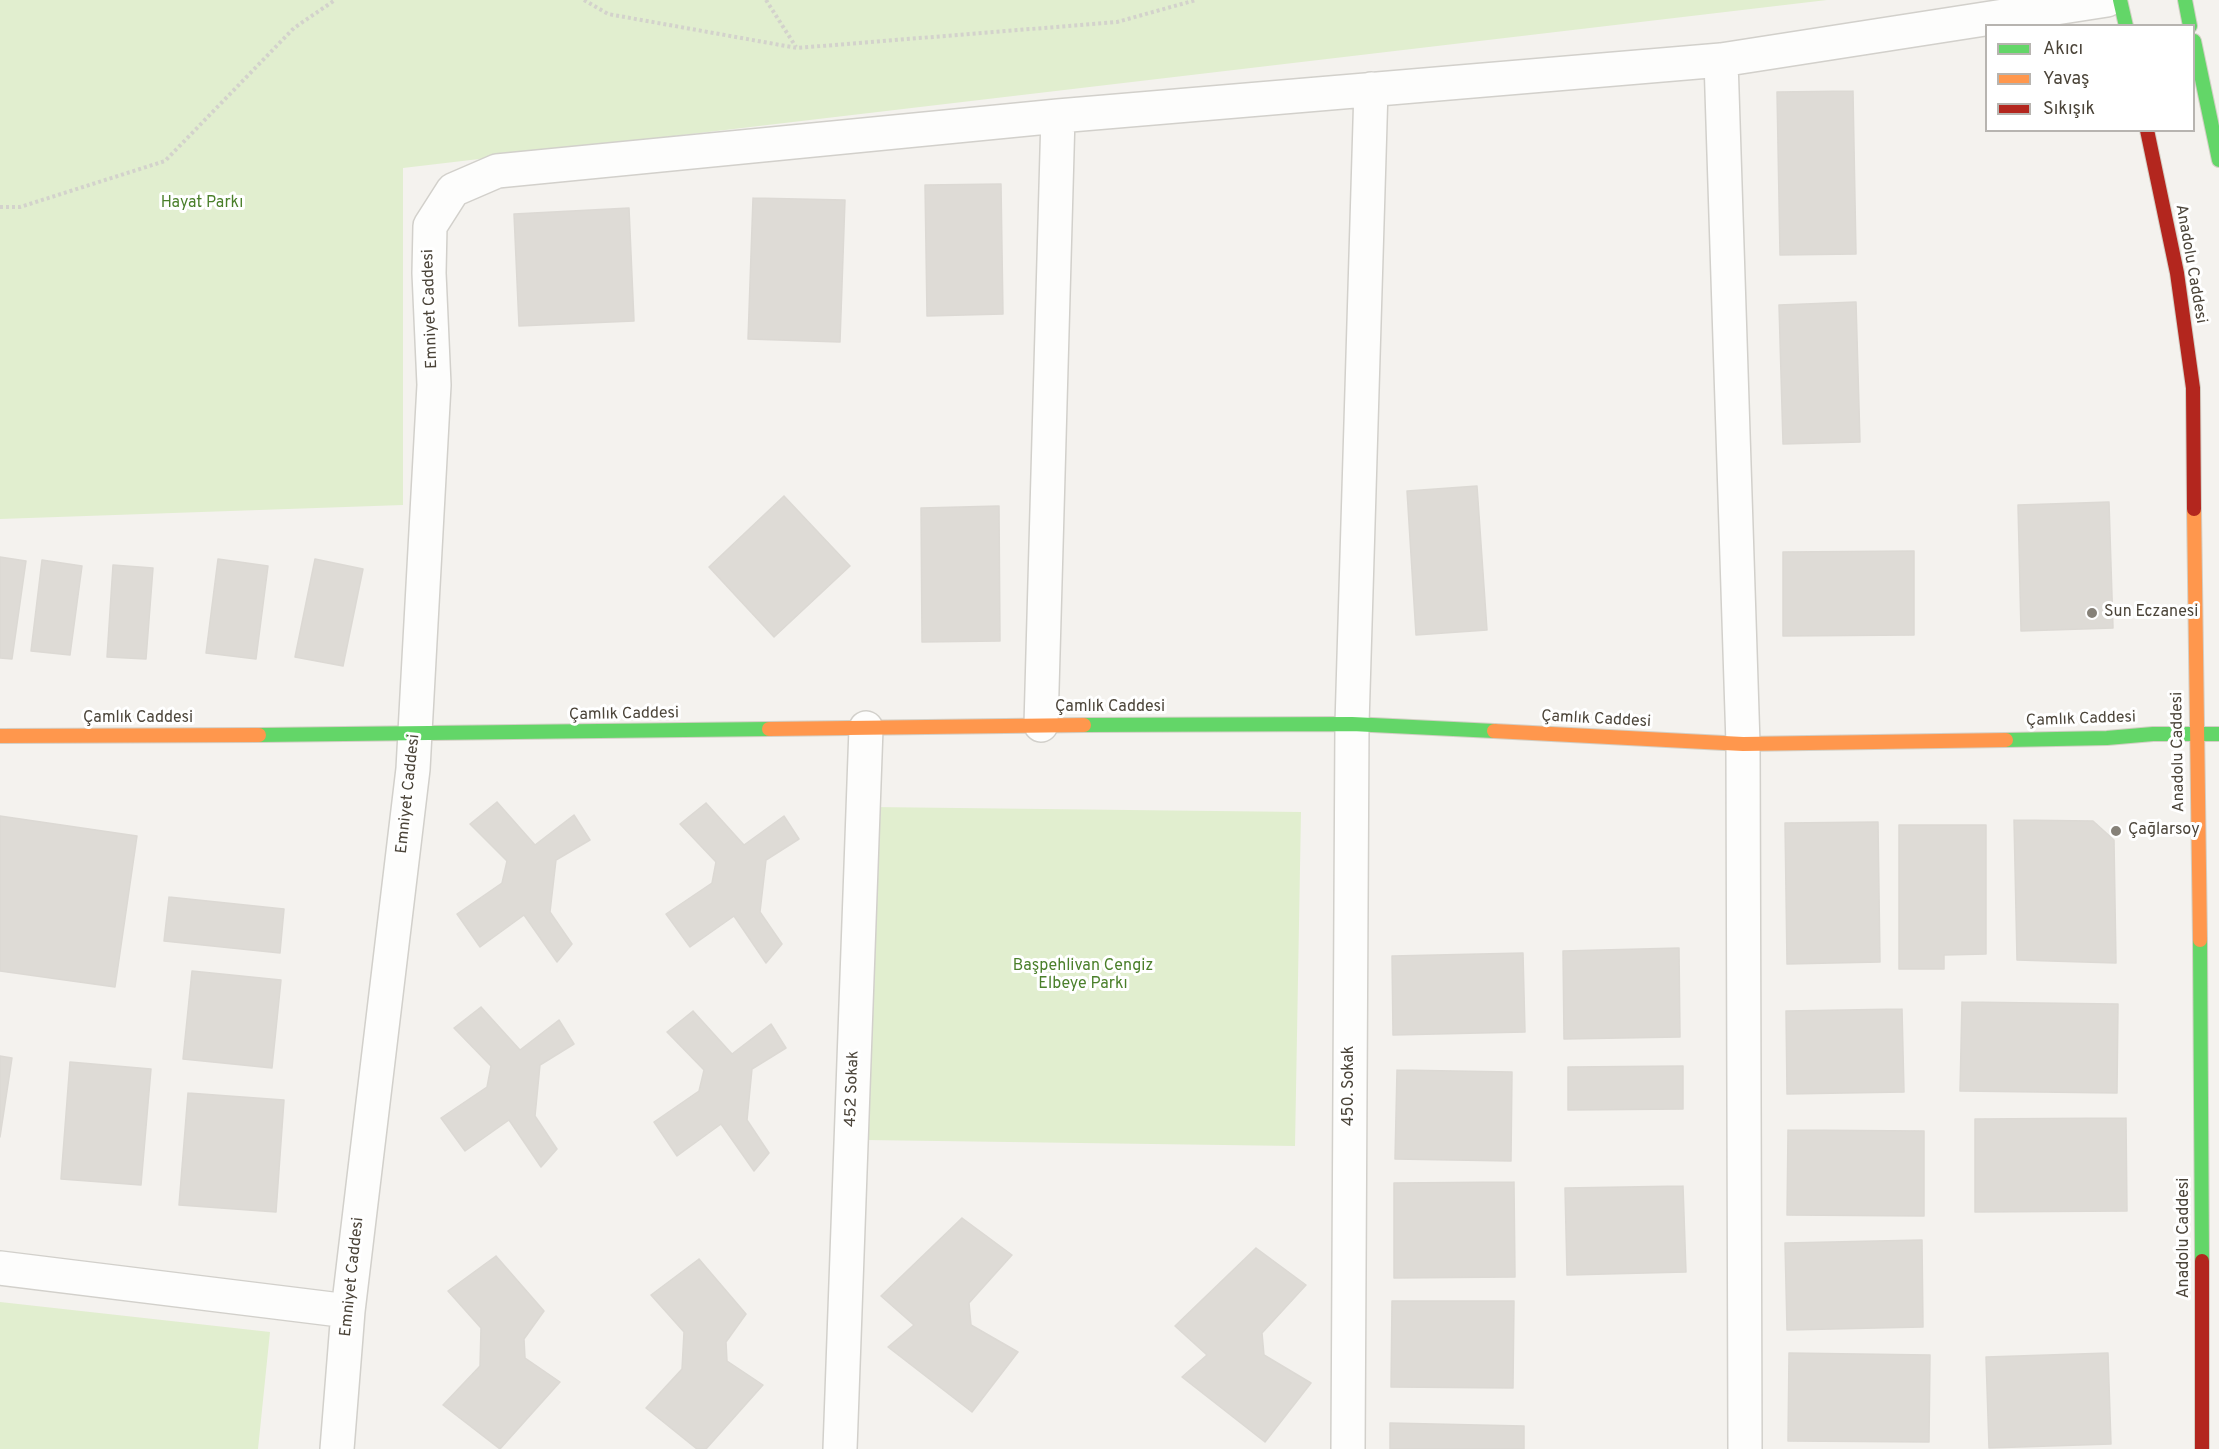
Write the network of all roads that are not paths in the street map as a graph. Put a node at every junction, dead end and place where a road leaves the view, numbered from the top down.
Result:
1 (2107, 0) edge
2 (2120, 0) edge
3 (2185, 0) edge
4 (2126, 24) edge
5 (2190, 24) edge
6 (2195, 50) edge
7 (1721, 60) junction
8 (1371, 89) junction
9 (1058, 116) junction
10 (2147, 132) edge
11 (2219, 160) edge
12 (1352, 724) junction
13 (1041, 725) junction
14 (866, 728) junction
15 (416, 734) junction
16 (2196, 734) junction
17 (2219, 734) edge
18 (0, 736) edge
19 (1743, 744) junction
20 (0, 1268) edge
21 (348, 1311) junction
22 (337, 1449) edge
23 (840, 1449) edge
24 (1348, 1449) edge
25 (1744, 1449) edge
26 (2202, 1449) edge

1 - 7 street, Emniyet Caddesi
2 - 4 street
3 - 5 street
6 - 11 street
7 - 8 street, Emniyet Caddesi
7 - 19 street
8 - 9 street, Emniyet Caddesi
8 - 12 street, 450. Sokak
9 - 13 street
9 - 15 street, Emniyet Caddesi
10 - 16 street, Anadolu Caddesi
12 - 13 street, Çamlık Caddesi
12 - 19 street, Çamlık Caddesi
12 - 24 street, 450. Sokak
13 - 14 street, Çamlık Caddesi
14 - 15 street, Çamlık Caddesi
14 - 23 street, 452 Sokak
15 - 18 street, Çamlık Caddesi
15 - 21 street, Emniyet Caddesi
16 - 17 street, Çamlık Caddesi
16 - 19 street, Çamlık Caddesi
16 - 26 street, Anadolu Caddesi
19 - 25 street
20 - 21 street
21 - 22 street, Emniyet Caddesi

